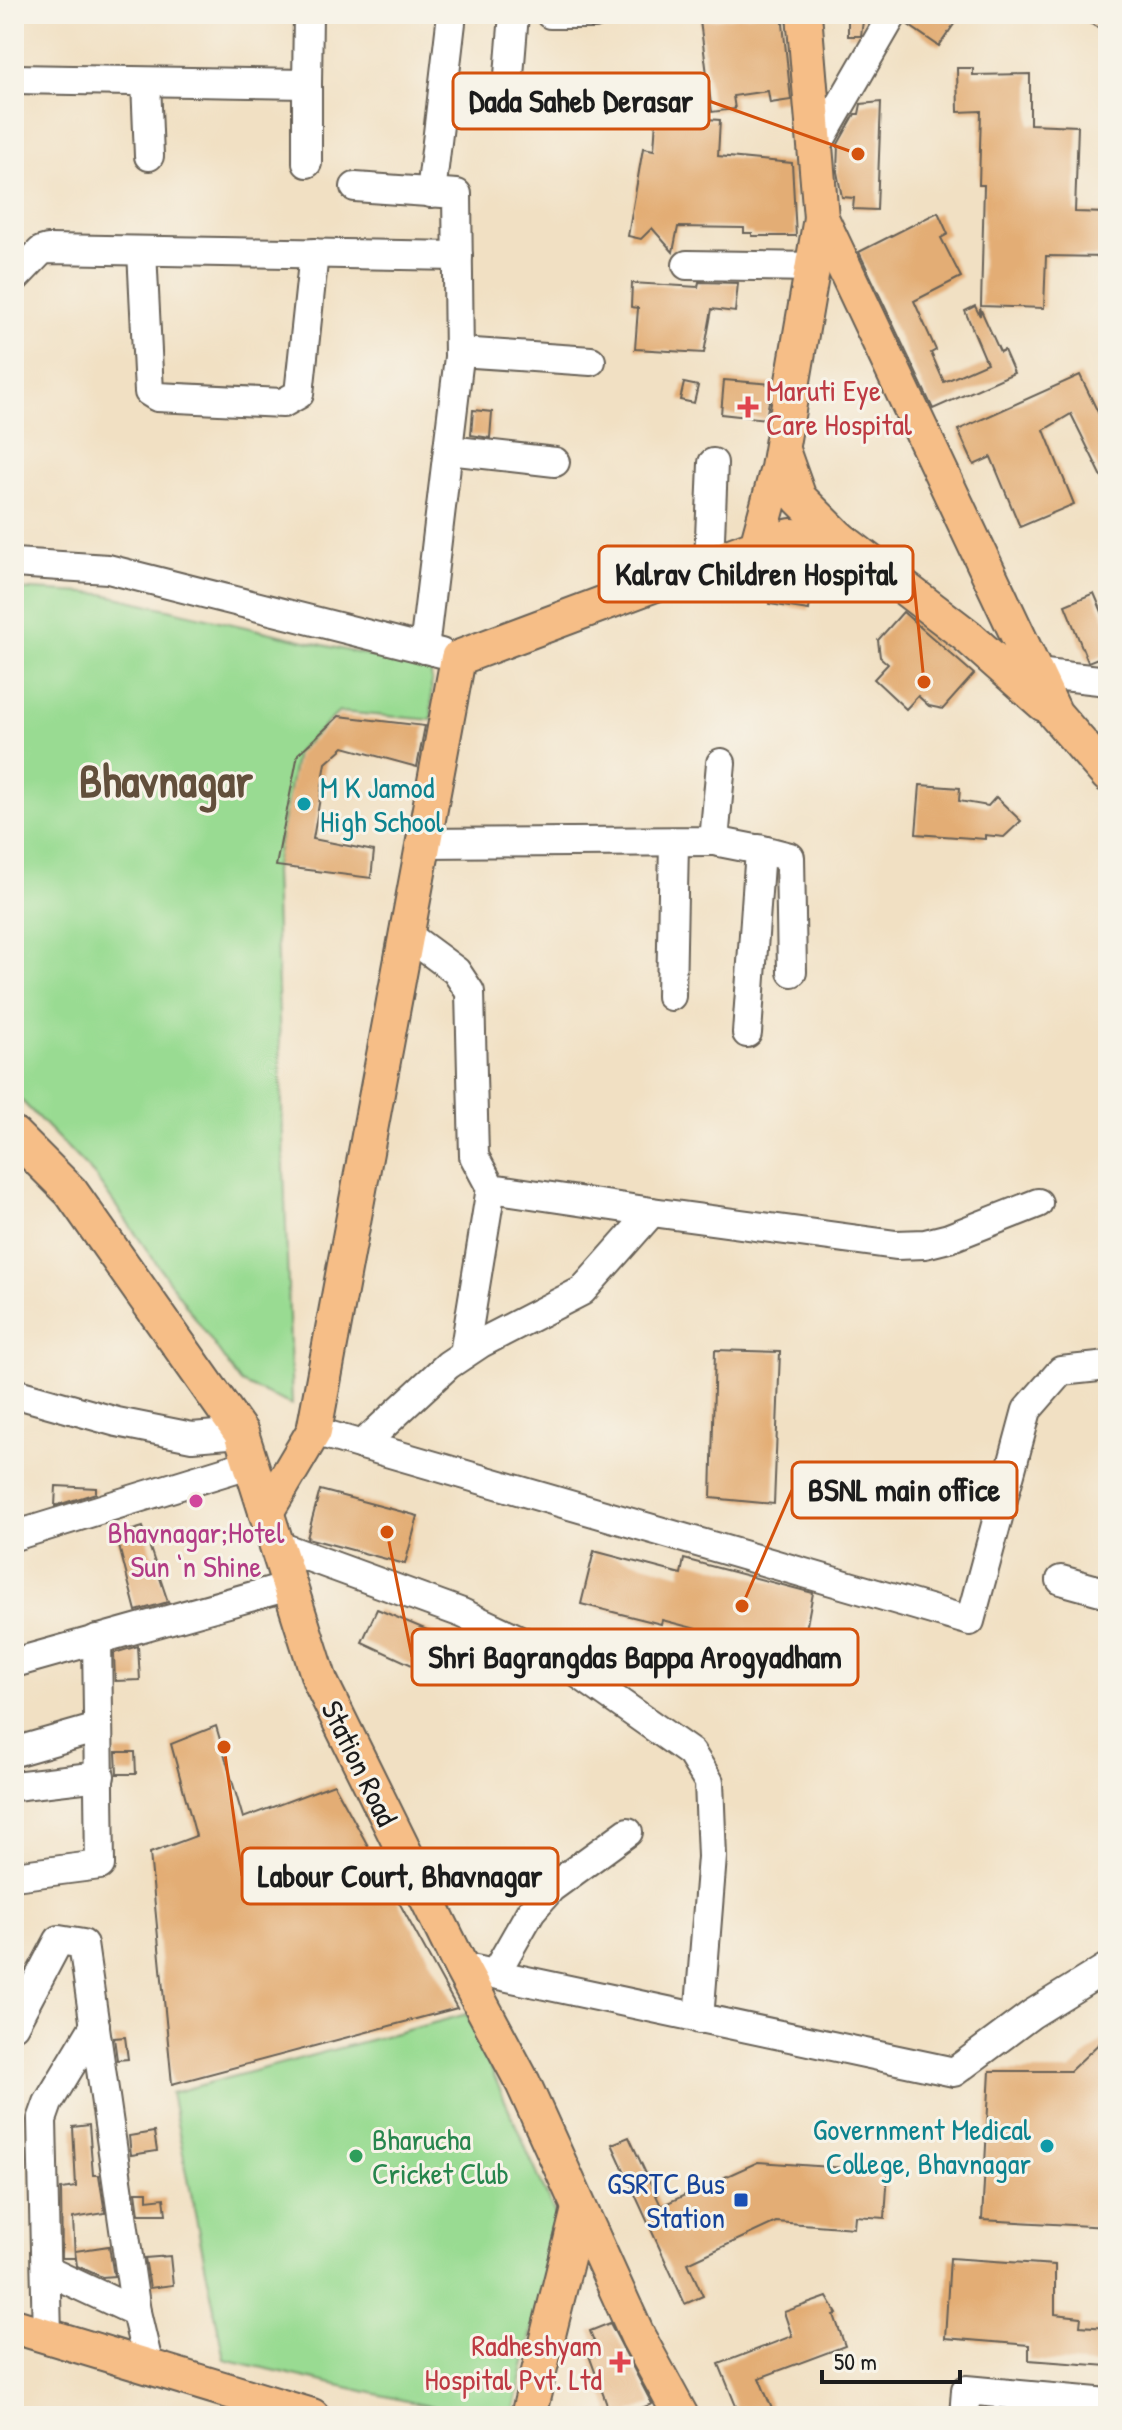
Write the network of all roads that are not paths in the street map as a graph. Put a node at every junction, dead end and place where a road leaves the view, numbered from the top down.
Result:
1 (308, 14) edge
2 (452, 14) edge
3 (514, 14) edge
4 (550, 14) edge
5 (594, 14) edge
6 (804, 14) edge
7 (893, 14) edge
8 (14, 79) edge
9 (146, 82) junction
10 (307, 84) junction
11 (507, 100) dead end
12 (815, 149) junction
13 (149, 156) dead end
14 (307, 163) dead end
15 (355, 187) dead end
16 (431, 193) junction
17 (821, 218) junction
18 (142, 251) junction
19 (314, 253) junction
20 (458, 256) junction
21 (687, 265) dead end
22 (815, 267) junction
23 (14, 279) edge
24 (459, 352) junction
25 (591, 361) dead end
26 (782, 448) junction
27 (448, 450) junction
28 (555, 462) dead end
29 (713, 463) dead end
30 (839, 538) junction
31 (757, 546) junction
32 (14, 563) edge
33 (709, 563) junction
34 (995, 586) junction
35 (941, 618) junction
36 (424, 649) junction
37 (458, 658) junction
38 (1036, 673) junction
39 (1108, 681) edge
40 (1055, 714) junction
41 (721, 763) dead end
42 (1108, 775) edge
43 (714, 841) junction
44 (674, 842) junction
45 (423, 843) junction
46 (759, 849) junction
47 (406, 934) junction
48 (792, 972) dead end
49 (671, 996) dead end
50 (747, 1033) dead end
51 (14, 1135) edge
52 (491, 1188) junction
53 (1038, 1203) dead end
54 (652, 1212) junction
55 (464, 1354) junction
56 (1108, 1366) edge
57 (14, 1393) edge
58 (314, 1431) junction
59 (362, 1445) junction
60 (246, 1448) junction
61 (266, 1512) junction
62 (14, 1536) edge
63 (276, 1545) junction
64 (1061, 1580) dead end
65 (289, 1586) junction
66 (1108, 1593) edge
67 (97, 1639) junction
68 (14, 1663) edge
69 (98, 1728) junction
70 (14, 1752) edge
71 (100, 1776) junction
72 (14, 1786) edge
73 (628, 1832) dead end
74 (14, 1876) edge
75 (461, 1967) junction
76 (1108, 1967) edge
77 (495, 1974) junction
78 (699, 2019) junction
79 (14, 2025) edge
80 (95, 2025) junction
81 (579, 2209) junction
82 (48, 2271) junction
83 (136, 2312) junction
84 (14, 2326) edge
85 (47, 2337) junction
86 (149, 2367) junction
87 (1108, 2403) edge
88 (312, 2416) edge
89 (528, 2416) edge
90 (681, 2416) edge
91 (964, 2416) edge

1 - 10 street
2 - 16 street
3 - 11 street
4 - 5 street
6 - 12 main road
7 - 12 street
8 - 9 street
9 - 10 street
9 - 13 street
10 - 14 street
12 - 17 main road
15 - 16 street
16 - 20 street
17 - 22 main road
17 - 34 main road
18 - 19 street
18 - 19 street
18 - 23 street
19 - 20 street
20 - 24 street
21 - 22 street
22 - 26 main road
24 - 25 street
24 - 27 street
26 - 30 main road
26 - 31 main road
27 - 28 street
27 - 36 street
29 - 33 street
30 - 31 main road
30 - 35 main road
31 - 33 main road
32 - 36 street
33 - 37 main road
34 - 35 main road
34 - 38 main road
35 - 40 main road
36 - 37 street
37 - 45 main road
38 - 39 street
38 - 40 main road
40 - 42 main road
41 - 43 street
43 - 44 street
43 - 46 street
44 - 45 street
44 - 49 street
45 - 47 main road
46 - 48 street
46 - 50 street
47 - 52 street
47 - 58 main road
51 - 60 main road, Station Road
52 - 54 street
52 - 55 street
53 - 54 street
54 - 55 street
55 - 59 street
56 - 59 street
57 - 60 street
58 - 59 street
58 - 61 main road
60 - 61 main road, Station Road
60 - 62 street
61 - 63 main road, Station Road
63 - 65 main road, Station Road
63 - 78 street
64 - 66 street
65 - 67 street
65 - 75 main road, Station Road
67 - 68 street
67 - 69 street
69 - 70 street
69 - 71 street
71 - 72 street
71 - 74 street
73 - 77 street
75 - 77 street
75 - 81 main road, Station Road
76 - 78 street
77 - 78 street
79 - 80 street
80 - 82 street
80 - 83 street
81 - 89 main road
81 - 90 main road, Station Road
82 - 83 street
82 - 85 street
83 - 86 street
84 - 85 main road
85 - 86 main road
86 - 88 main road
87 - 91 street

